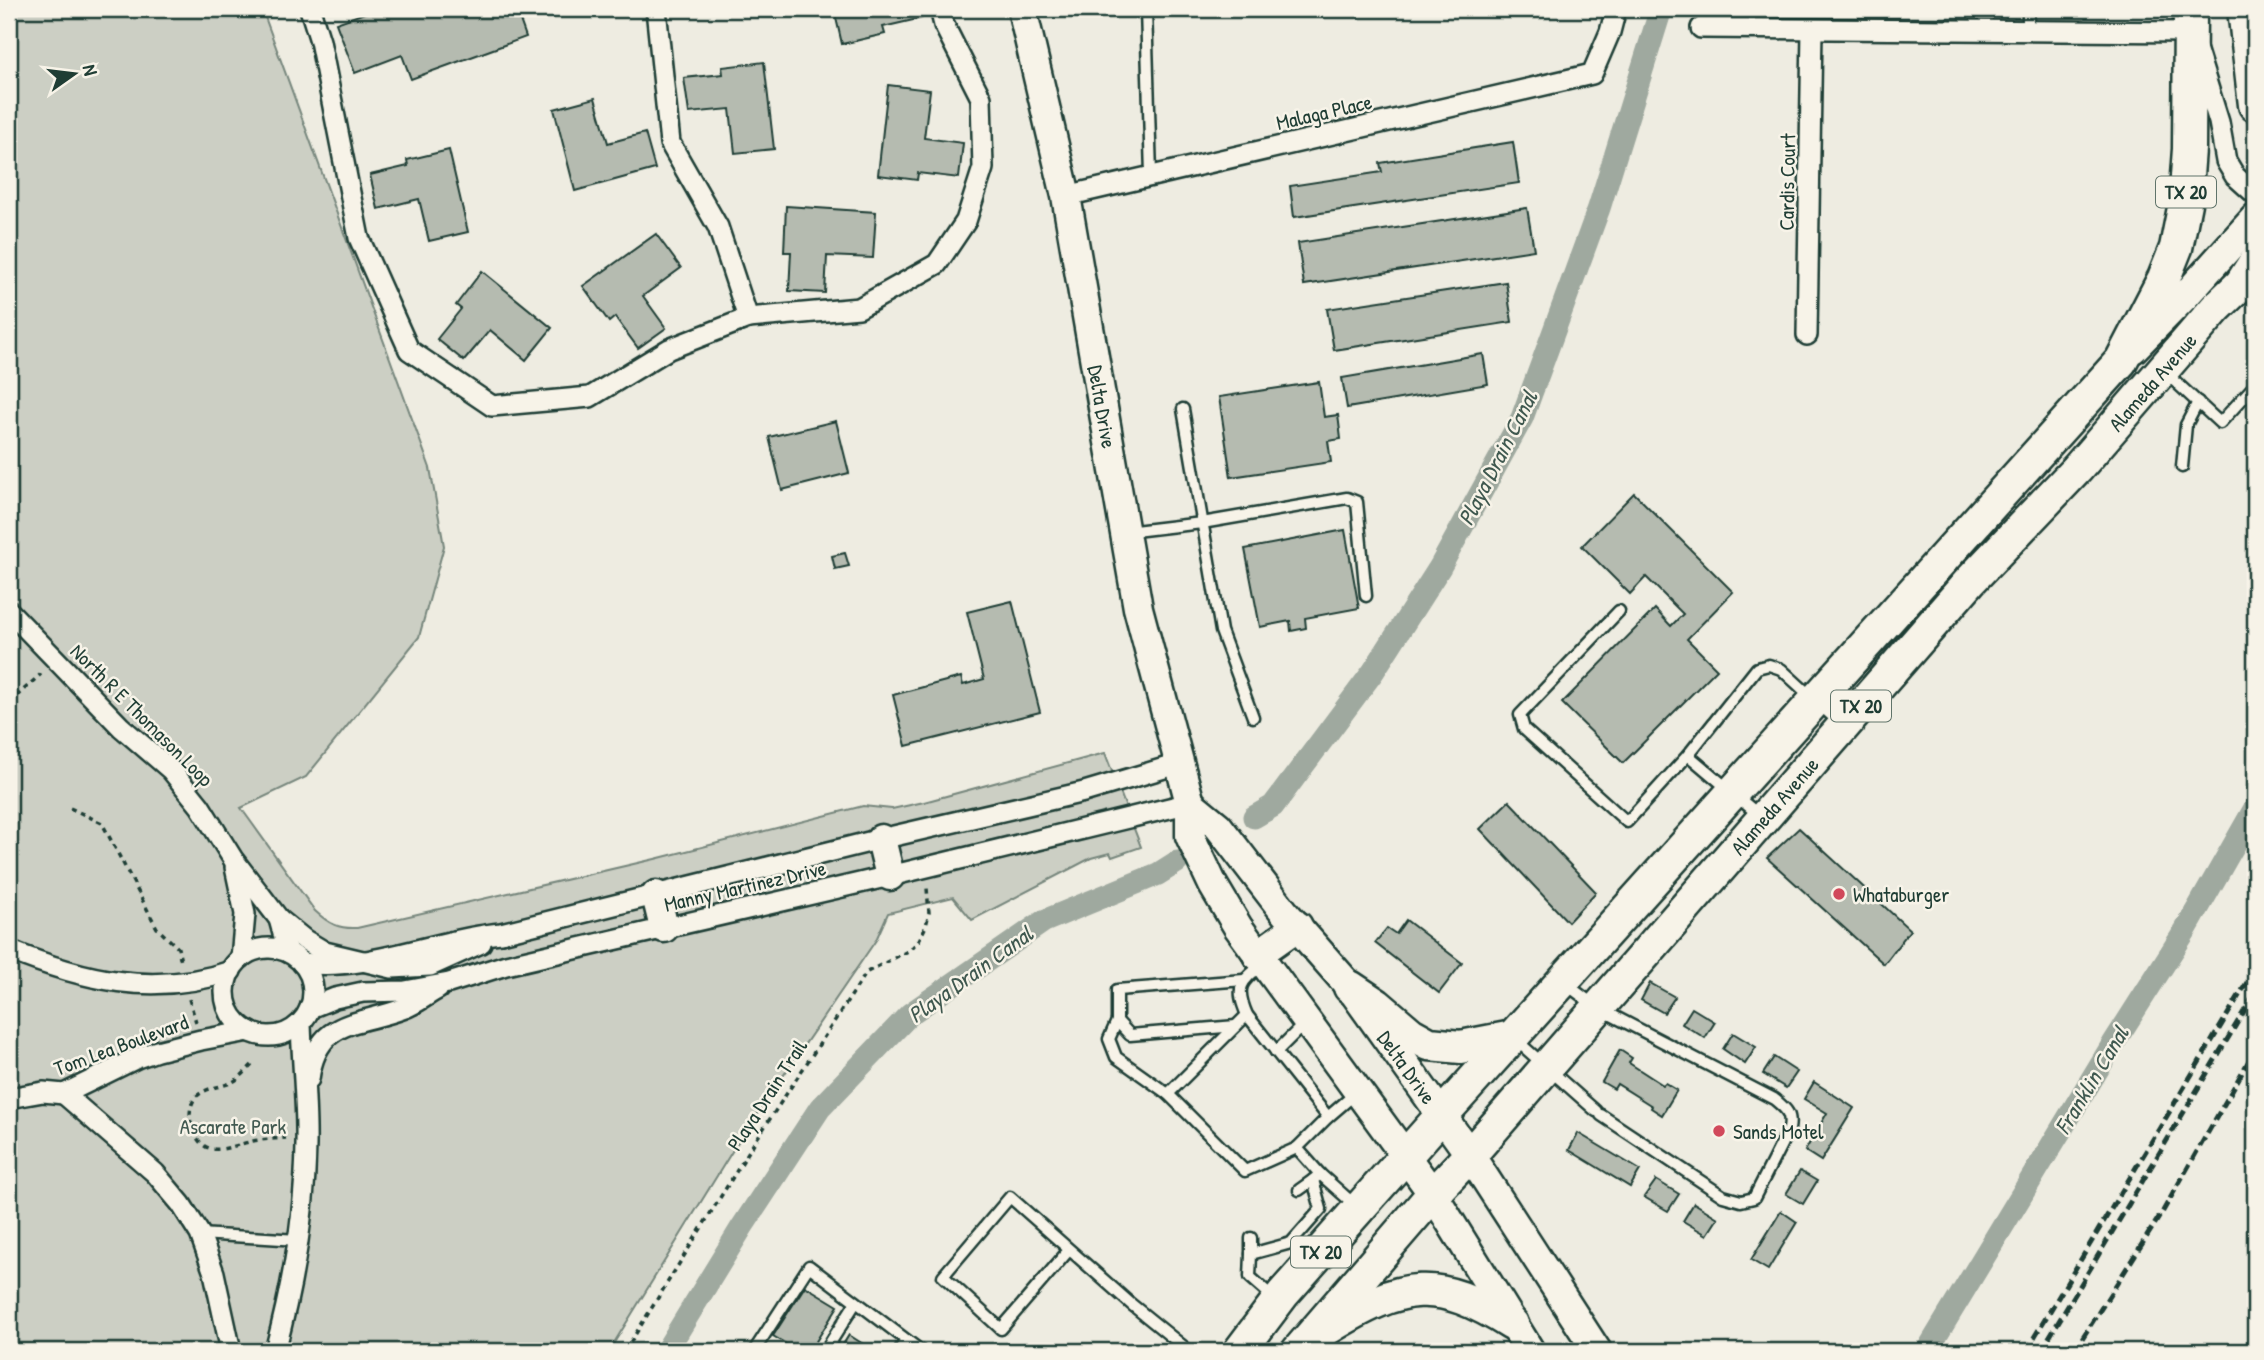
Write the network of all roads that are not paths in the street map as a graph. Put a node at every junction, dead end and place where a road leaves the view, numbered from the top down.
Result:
1 (310, 9) edge
2 (656, 9) edge
3 (940, 9) edge
4 (1021, 9) edge
5 (1149, 9) edge
6 (1616, 9) edge
7 (2028, 9) edge
8 (2244, 9) edge
9 (2191, 20) edge
10 (1701, 29) dead end
11 (1812, 29) junction
12 (2028, 30) junction
13 (2255, 105) edge
14 (1151, 175) junction
15 (2255, 194) edge
16 (1066, 196) junction
17 (2255, 218) edge
18 (2255, 262) edge
19 (748, 318) junction
20 (1807, 335) dead end
21 (2121, 361) junction
22 (2163, 370) junction
23 (2255, 385) edge
24 (2198, 402) junction
25 (1183, 409) dead end
26 (2182, 467) dead end
27 (1202, 523) junction
28 (1125, 532) junction
29 (1366, 597) dead end
30 (9, 611) edge
31 (1619, 611) dead end
32 (1816, 700) junction
33 (1253, 717) dead end
34 (1843, 727) junction
35 (1688, 755) junction
36 (1178, 764) junction
37 (1733, 792) junction
38 (1190, 803) junction
39 (1763, 819) junction
40 (881, 839) junction
41 (233, 859) junction
42 (890, 876) junction
43 (656, 895) junction
44 (279, 919) junction
45 (1298, 926) junction
46 (664, 928) junction
47 (9, 950) edge
48 (295, 958) junction
49 (362, 961) junction
50 (236, 964) junction
51 (1255, 966) junction
52 (1563, 981) junction
53 (449, 983) junction
54 (1350, 987) junction
55 (1598, 1008) junction
56 (306, 1015) junction
57 (1247, 1015) junction
58 (1117, 1021) junction
59 (1306, 1022) junction
60 (1236, 1026) junction
61 (249, 1031) junction
62 (1513, 1037) junction
63 (1276, 1052) junction
64 (1546, 1068) junction
65 (1357, 1091) junction
66 (64, 1094) junction
67 (1167, 1094) junction
68 (9, 1098) edge
69 (305, 1105) junction
70 (1442, 1115) junction
71 (1328, 1117) junction
72 (1297, 1148) junction
73 (1470, 1154) junction
74 (1405, 1156) junction
75 (1317, 1177) junction
76 (1299, 1190) dead end
77 (1433, 1194) junction
78 (1359, 1209) junction
79 (200, 1234) junction
80 (1251, 1238) dead end
81 (298, 1240) junction
82 (1069, 1250) junction
83 (1251, 1254) junction
84 (1278, 1301) junction
85 (856, 1302) junction
86 (1512, 1324) junction
87 (906, 1340) junction
88 (1302, 1346) edge
89 (231, 1351) edge
90 (275, 1351) edge
91 (754, 1351) edge
92 (825, 1351) edge
93 (899, 1351) edge
94 (921, 1351) edge
95 (1189, 1351) edge
96 (1240, 1351) edge
97 (1530, 1351) edge
98 (1597, 1351) edge

1 - 19 street
2 - 19 street
3 - 19 street
4 - 16 main road, Delta Drive
5 - 14 lane
6 - 14 street, Malaga Place
7 - 12 lane
8 - 13 main road
9 - 12 street
9 - 15 street
9 - 21 main road, Alameda Avenue / TX 20
10 - 11 street
11 - 12 street
11 - 20 street, Cardis Court
14 - 16 street, Malaga Place
16 - 28 main road, Delta Drive
17 - 21 main road, Alameda Avenue
18 - 22 main road, Alameda Avenue / TX 20
21 - 32 main road, Alameda Avenue / TX 20
22 - 24 lane
22 - 34 main road, Alameda Avenue / TX 20
23 - 24 lane
24 - 26 lane
25 - 27 lane
27 - 28 lane
27 - 29 lane
27 - 33 lane
28 - 36 main road, Delta Drive
30 - 41 street, North R E Thomason Loop
31 - 35 lane
32 - 34 lane
32 - 35 lane
32 - 37 main road, Alameda Avenue / TX 20
34 - 39 main road, Alameda Avenue / TX 20
35 - 37 lane
36 - 38 main road, Delta Drive
36 - 40 street, Manny Martinez Drive
37 - 39 lane
37 - 52 main road, Alameda Avenue / TX 20
38 - 42 street, Manny Martinez Drive
38 - 45 main road, Delta Drive
38 - 51 main road, Delta Drive
39 - 55 main road, Alameda Avenue / TX 20
40 - 42 main road
40 - 43 street, Manny Martinez Drive
41 - 44 street, North R E Thomason Loop
41 - 50 street, North R E Thomason Loop
42 - 46 street, Manny Martinez Drive
43 - 46 main road
43 - 49 street, Manny Martinez Drive
44 - 48 street, North R E Thomason Loop
44 - 49 street
45 - 51 main road
45 - 54 main road, Delta Drive
46 - 53 street, Manny Martinez Drive
47 - 50 street
48 - 49 street, Manny Martinez Drive
48 - 50 street
48 - 56 street
50 - 61 street
51 - 57 lane
51 - 58 lane
51 - 59 main road, Delta Drive
52 - 55 lane
52 - 62 main road, Alameda Avenue / TX 20
53 - 56 street, Manny Martinez Drive
53 - 69 street
54 - 62 main road
54 - 70 main road, Delta Drive
55 - 64 main road, Alameda Avenue / TX 20
55 - 64 lane
56 - 61 street
56 - 69 street
57 - 60 lane
57 - 63 lane
58 - 60 lane
58 - 67 lane
59 - 63 lane
59 - 65 main road, Delta Drive
60 - 67 lane
61 - 66 street, Tom Lea Boulevard
62 - 64 lane
62 - 70 main road, Alameda Avenue / TX 20
63 - 71 lane
64 - 73 main road, Alameda Avenue / TX 20
65 - 71 lane
65 - 74 main road, Delta Drive
66 - 68 street, Tom Lea Boulevard
66 - 79 street
67 - 72 lane
69 - 81 street
70 - 73 main road, Delta Drive
70 - 74 main road, Alameda Avenue / TX 20
71 - 72 lane
72 - 75 lane
73 - 77 main road, Alameda Avenue / TX 20
73 - 98 main road, Delta Drive
74 - 77 main road, Delta Drive
74 - 78 main road, Alameda Avenue / TX 20
75 - 76 lane
75 - 78 lane
75 - 83 lane
77 - 86 main road, Delta Drive
77 - 88 main road, Alameda Avenue / TX 20
78 - 84 main road, Alameda Avenue / TX 20
79 - 81 lane
79 - 89 street
80 - 83 lane
81 - 90 street
82 - 82 lane
82 - 95 lane
83 - 84 lane
84 - 96 main road, Alameda Avenue / TX 20
85 - 87 lane
85 - 91 lane
85 - 92 lane
86 - 88 main road
86 - 97 main road, Delta Drive
87 - 93 lane
87 - 94 lane

